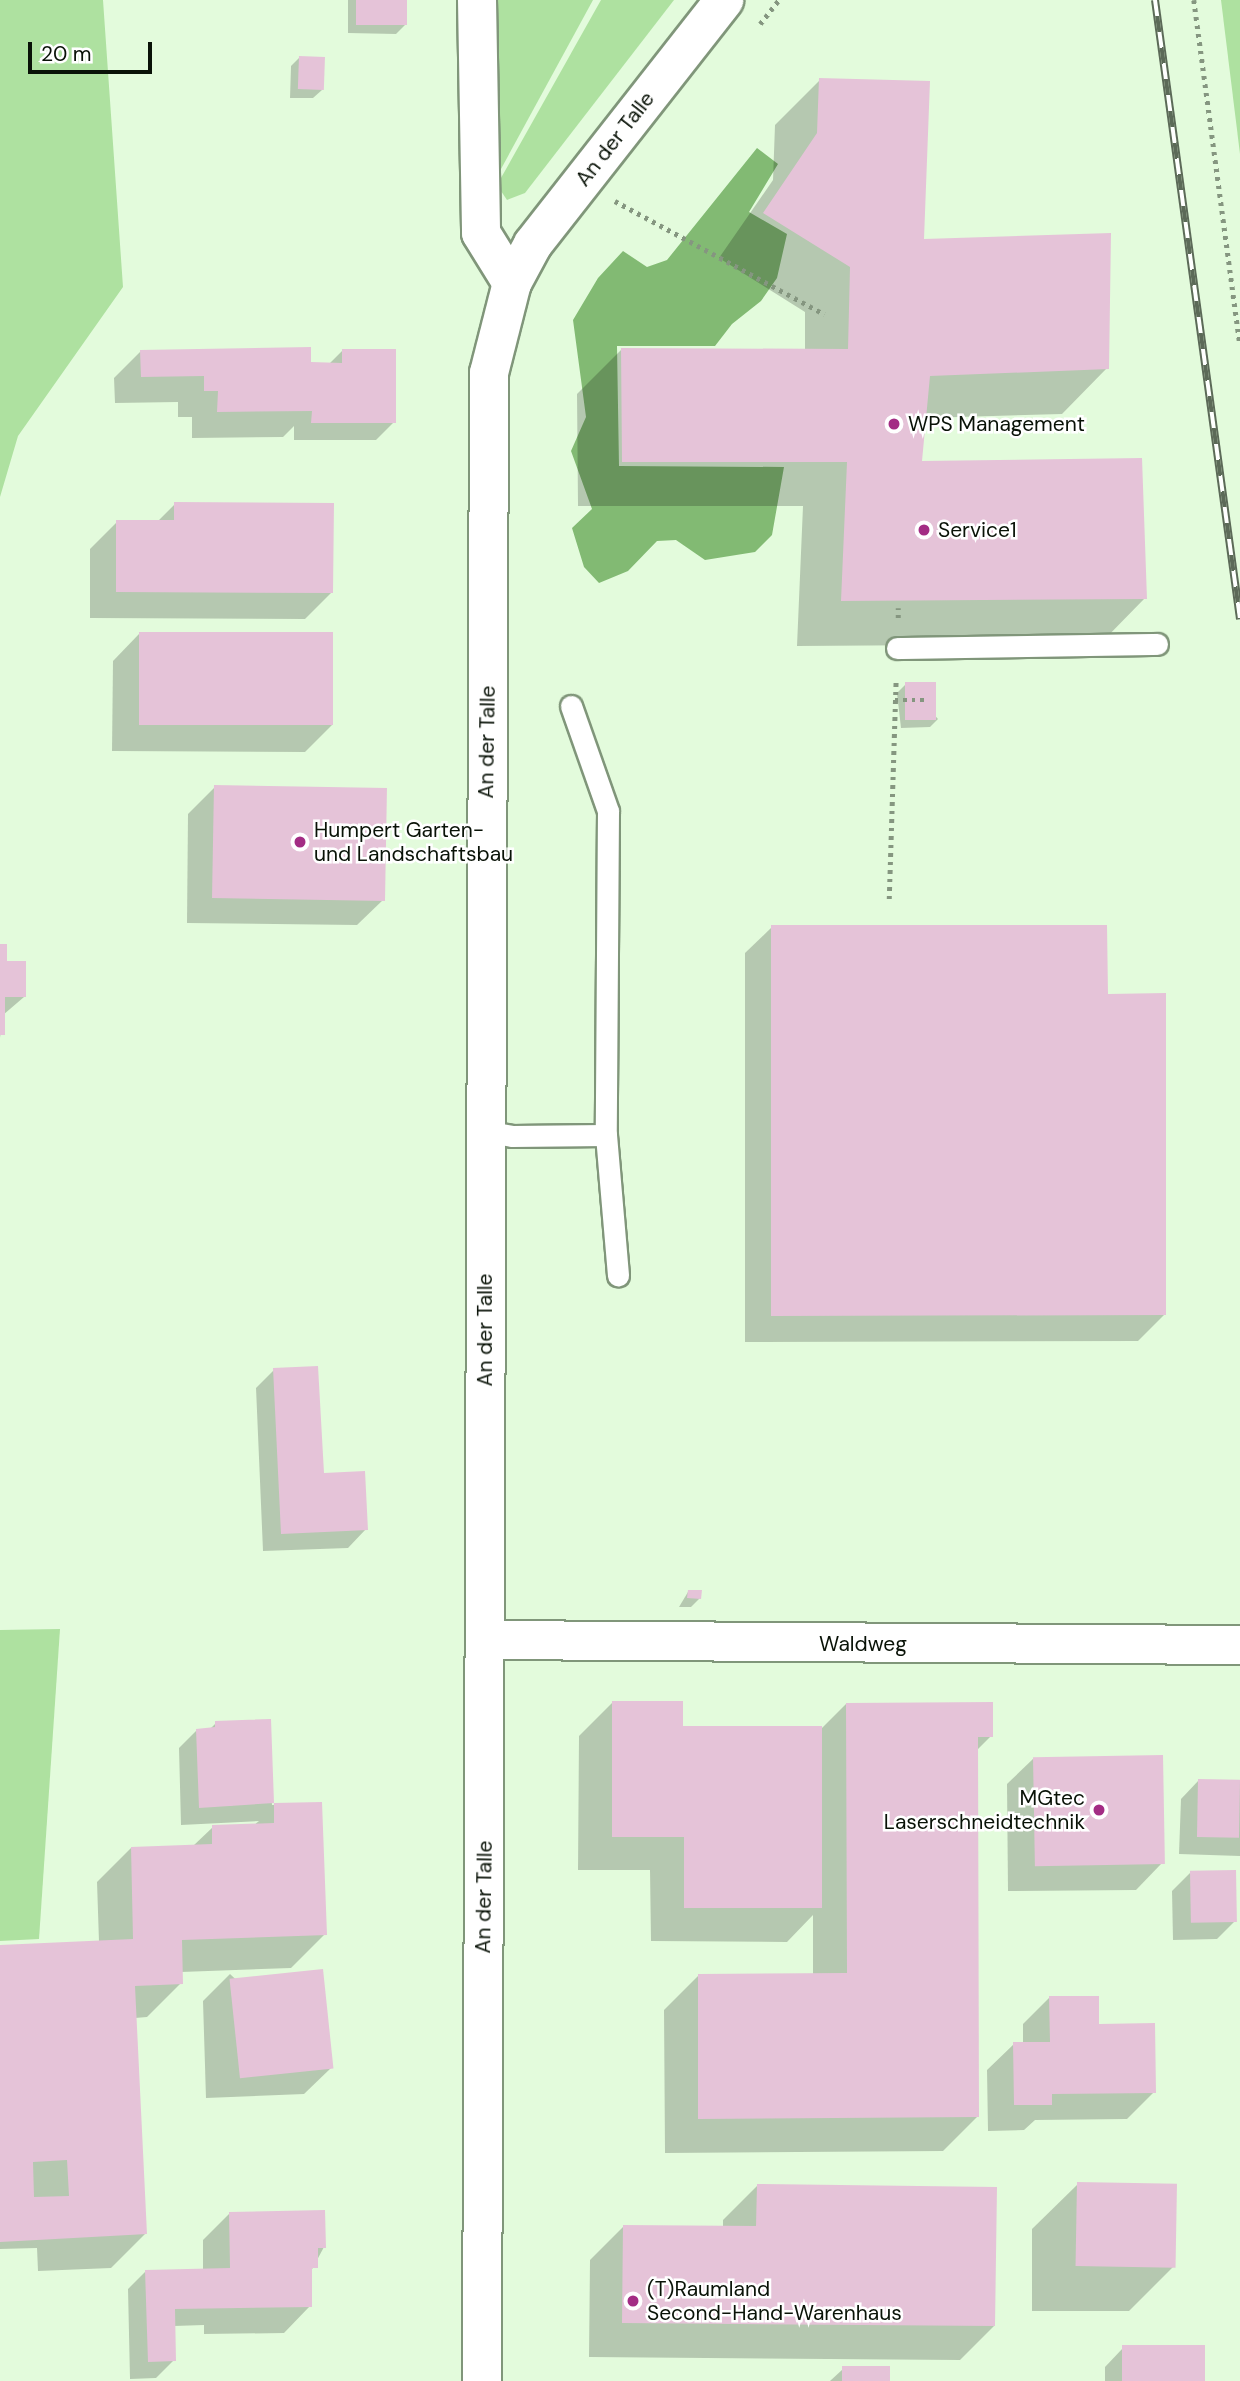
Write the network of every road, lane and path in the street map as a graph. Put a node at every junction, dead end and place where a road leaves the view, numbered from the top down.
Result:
1 (477, 0) edge
2 (723, 0) edge
3 (1194, 0) edge
4 (612, 200) dead end
5 (512, 283) junction
6 (824, 313) dead end
7 (1240, 344) edge
8 (898, 608) dead end
9 (1157, 644) dead end
10 (897, 648) junction
11 (895, 700) junction
12 (927, 700) dead end
13 (570, 706) dead end
14 (888, 899) dead end
15 (484, 1131) junction
16 (606, 1135) junction
17 (618, 1275) dead end
18 (486, 1640) junction
19 (1240, 1645) edge
20 (482, 2381) edge

1 - 5 street
2 - 5 street, An der Talle
3 - 7 path
4 - 6 path
5 - 15 street, An der Talle
8 - 10 path
9 - 10 lane
10 - 11 path
11 - 12 path
11 - 14 path
13 - 16 lane
15 - 16 lane
15 - 18 street, An der Talle
16 - 17 lane
18 - 19 street, Waldweg
18 - 20 street, An der Talle

